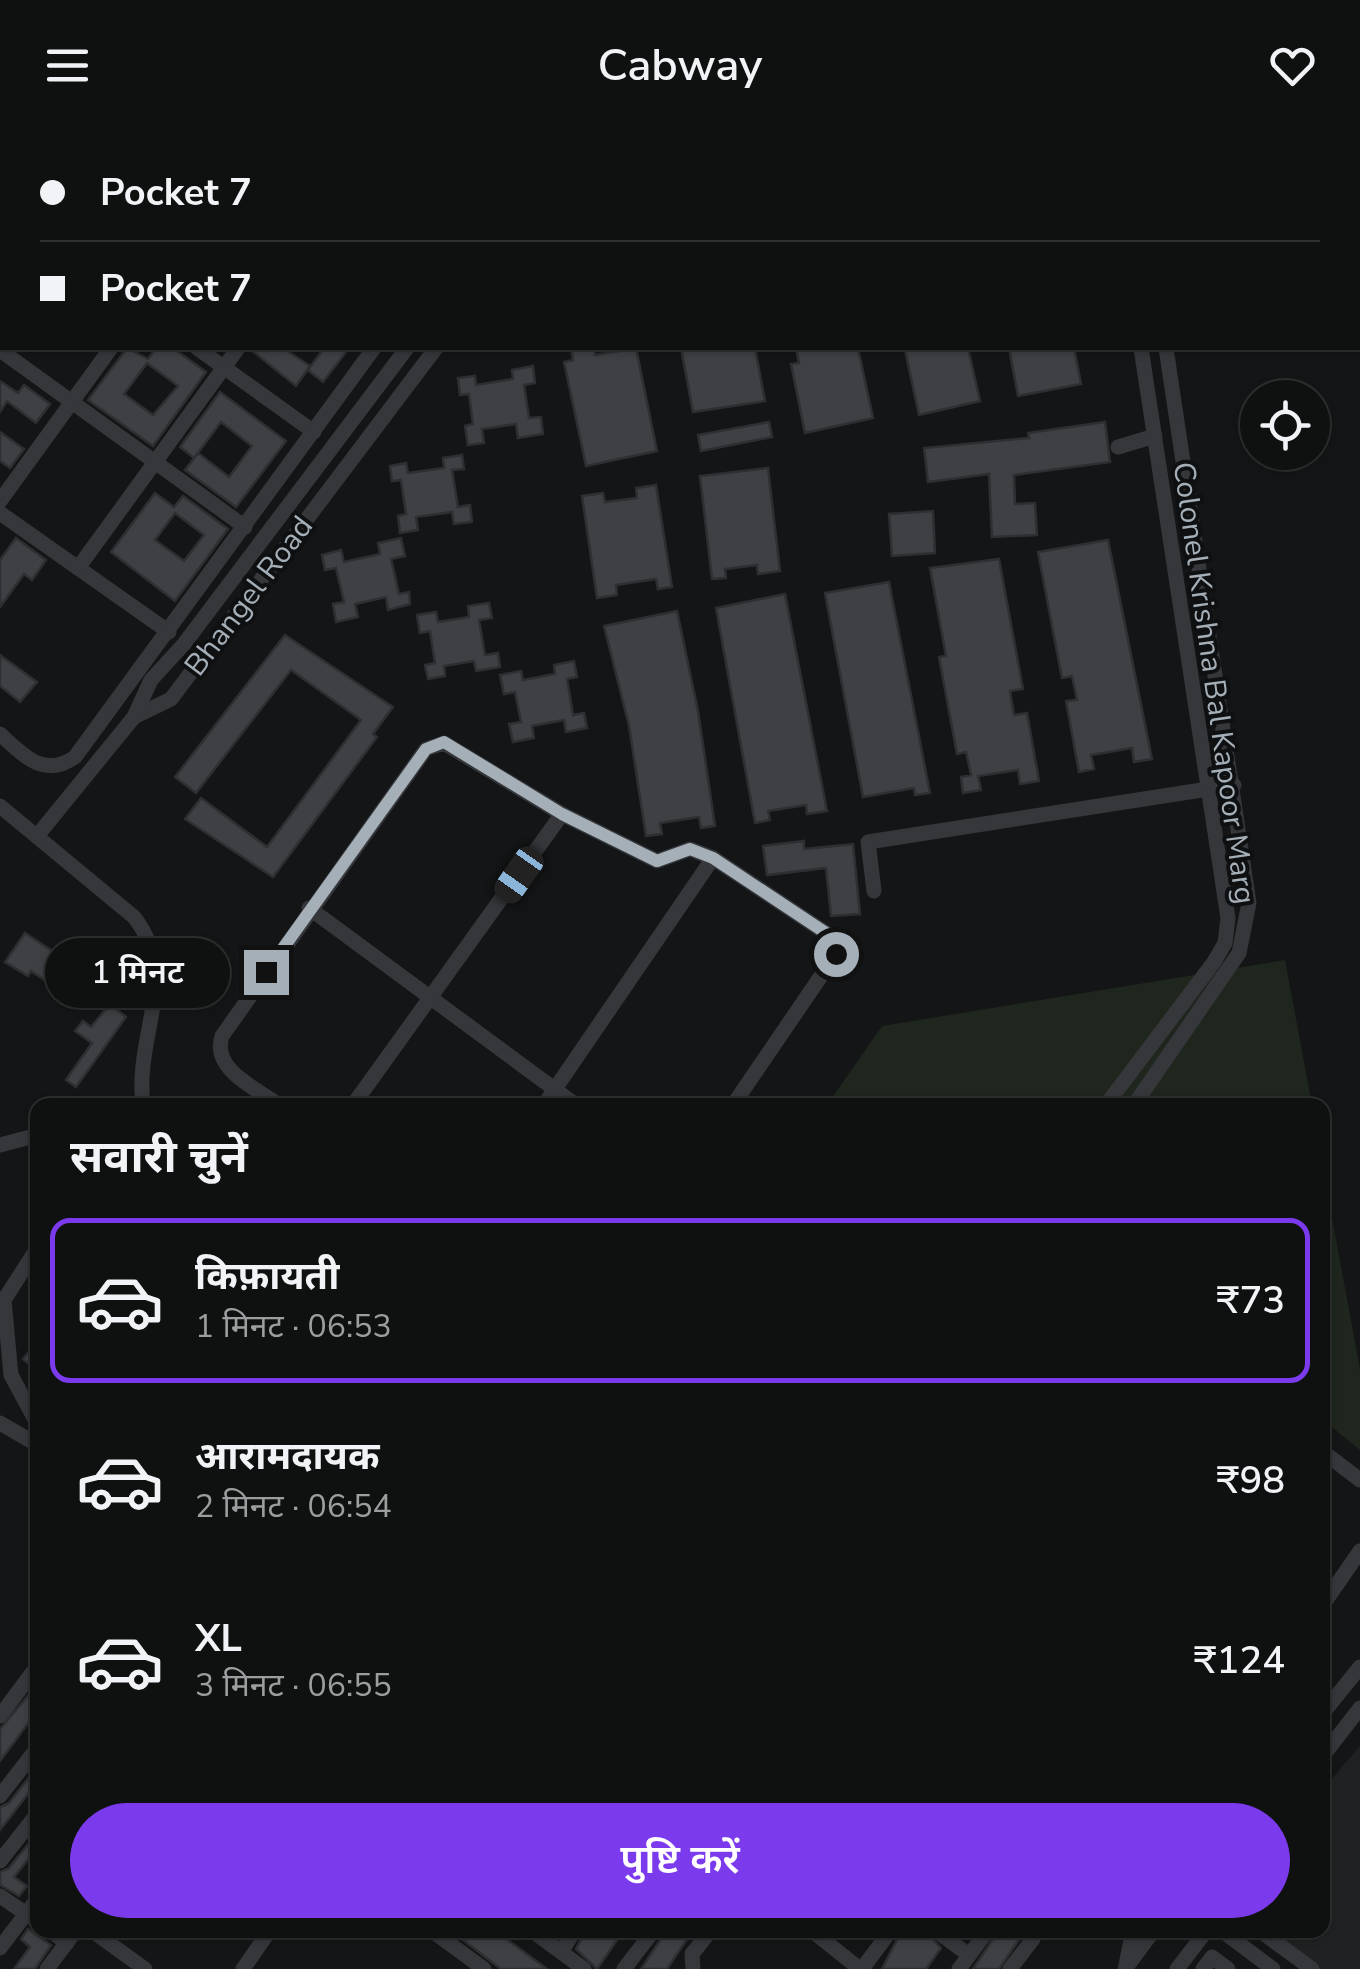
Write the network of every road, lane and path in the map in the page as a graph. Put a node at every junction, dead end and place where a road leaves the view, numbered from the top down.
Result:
1 (0, 350) edge
2 (110, 350) edge
3 (199, 350) edge
4 (236, 350) edge
5 (373, 350) edge
6 (405, 350) edge
7 (434, 350) edge
8 (1141, 350) edge
9 (1166, 350) edge
10 (224, 366) junction
11 (70, 404) junction
12 (314, 432) junction
13 (1156, 436) junction
14 (330, 444) junction
15 (1118, 447) dead end
16 (351, 461) junction
17 (152, 463) junction
18 (0, 501) edge
19 (0, 512) edge
20 (244, 527) junction
21 (78, 568) junction
22 (169, 632) junction
23 (184, 644) junction
24 (202, 658) junction
25 (134, 717) junction
26 (0, 734) edge
27 (1234, 785) junction
28 (1205, 789) junction
29 (0, 806) edge
30 (562, 814) junction
31 (37, 836) junction
32 (713, 858) junction
33 (874, 890) dead end
34 (309, 908) junction
35 (432, 998) junction
36 (555, 1089) junction
37 (143, 1098) edge
38 (269, 1098) edge
39 (357, 1098) edge
40 (549, 1098) edge
41 (567, 1098) edge
42 (738, 1098) edge
43 (1111, 1098) edge
44 (1139, 1098) edge
45 (30, 1137) edge
46 (0, 1145) edge
47 (30, 1259) edge
48 (4, 1341) edge
49 (30, 1410) edge
50 (0, 1423) edge
51 (30, 1440) edge
52 (1330, 1458) edge
53 (1360, 1480) edge
54 (1360, 1551) edge
55 (1330, 1594) edge
56 (1360, 1667) edge
57 (30, 1681) edge
58 (1330, 1704) edge
59 (1360, 1708) edge
60 (0, 1716) edge
61 (1330, 1747) edge
62 (30, 1757) edge
63 (0, 1796) edge
64 (30, 1823) edge
65 (0, 1861) edge
66 (0, 1896) edge
67 (30, 1917) edge
68 (30, 1920) edge
69 (71, 1938) edge
70 (102, 1938) edge
71 (264, 1938) edge
72 (442, 1938) edge
73 (542, 1938) edge
74 (570, 1938) edge
75 (648, 1938) edge
76 (705, 1938) edge
77 (822, 1938) edge
78 (885, 1938) edge
79 (946, 1938) edge
80 (982, 1938) edge
81 (1033, 1938) edge
82 (1131, 1938) edge
83 (1148, 1938) edge
84 (1201, 1938) edge
85 (1232, 1938) edge
86 (1276, 1938) edge
87 (0, 1948) edge
88 (560, 1952) junction
89 (969, 1955) junction
90 (690, 1967) edge
91 (47, 1969) edge
92 (145, 1969) edge
93 (243, 1969) edge
94 (484, 1969) edge
95 (584, 1969) edge
96 (624, 1969) edge
97 (861, 1969) edge
98 (959, 1969) edge
99 (1010, 1969) edge
100 (1125, 1969) edge
101 (1177, 1969) edge
102 (1204, 1969) edge
103 (1228, 1969) edge
104 (1274, 1969) edge
105 (1312, 1969) edge

1 - 11 street
2 - 11 street
3 - 10 street
4 - 10 street
5 - 12 street
6 - 14 street, Bhangel Road
7 - 16 street, Bhangel Road
8 - 13 street
9 - 27 street, Colonel Krishna Bal Kapoor Marg
10 - 12 street
10 - 17 street
11 - 17 street
11 - 18 street
12 - 20 street
13 - 15 street
13 - 28 street
14 - 16 street
14 - 23 street, Bhangel Road
16 - 24 street, Bhangel Road
17 - 20 street
17 - 21 street
19 - 21 street
20 - 22 street
21 - 22 street
22 - 26 street
23 - 24 street
23 - 25 street, Bhangel Road
24 - 25 street, Bhangel Road
25 - 31 street, Bhangel Road
27 - 28 street
27 - 44 street, Colonel Krishna Bal Kapoor Marg
28 - 33 street
28 - 43 street
29 - 31 street
30 - 32 street
30 - 34 street
30 - 35 street
31 - 37 street
32 - 36 street
32 - 42 street
34 - 35 street
34 - 38 street
35 - 36 street
35 - 39 street
36 - 40 street
36 - 41 street
45 - 46 street
47 - 48 street
48 - 49 street
50 - 51 street
52 - 53 street
54 - 55 street
56 - 58 street
57 - 60 street
59 - 61 street
62 - 63 street
64 - 65 street
66 - 67 street
68 - 87 street
69 - 91 street
70 - 92 street
71 - 93 street
72 - 94 street
73 - 88 street
74 - 88 street
75 - 96 street
76 - 90 street
77 - 97 street
78 - 97 street
79 - 89 street
80 - 89 street
81 - 99 street
82 - 100 street
83 - 100 street
84 - 101 street
85 - 104 street
86 - 105 street
88 - 95 street
89 - 98 street
102 - 103 street

